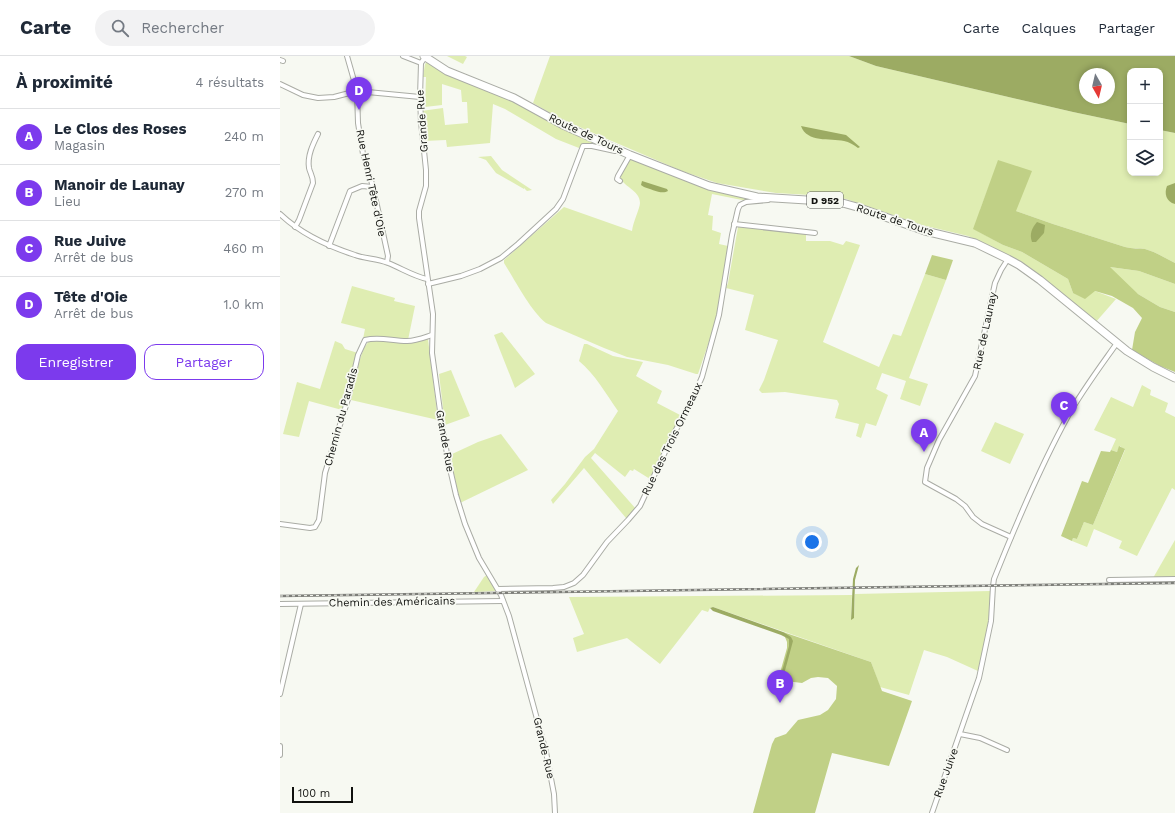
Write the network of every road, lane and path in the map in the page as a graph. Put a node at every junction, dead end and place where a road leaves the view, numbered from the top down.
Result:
1 (347, 56) edge
2 (403, 56) edge
3 (425, 58) edge
4 (280, 84) edge
5 (356, 92) junction
6 (420, 97) junction
7 (318, 134) dead end
8 (619, 150) junction
9 (630, 155) junction
10 (620, 181) dead end
11 (373, 187) junction
12 (769, 198) junction
13 (280, 214) edge
14 (734, 224) junction
15 (295, 227) junction
16 (815, 233) dead end
17 (329, 246) junction
18 (1008, 259) junction
19 (387, 262) junction
20 (428, 282) junction
21 (432, 335) junction
22 (1117, 343) junction
23 (1175, 378) edge
24 (280, 524) edge
25 (1011, 537) junction
26 (1175, 579) edge
27 (1109, 580) dead end
28 (498, 589) junction
29 (503, 601) junction
30 (280, 604) edge
31 (301, 604) junction
32 (280, 694) edge
33 (960, 734) junction
34 (280, 746) edge
35 (1007, 750) dead end
36 (280, 756) edge
37 (556, 813) edge
38 (932, 813) edge

1 - 5 street, Rue Henri Tête d'Oie
2 - 3 street
3 - 6 street, Grande Rue
3 - 8 main road, Route de Tours / D 952
4 - 5 street
5 - 6 street
5 - 11 street, Rue Henri Tête d'Oie
6 - 20 street, Grande Rue
7 - 15 street
8 - 9 main road, Route de Tours / D 952
8 - 20 street
9 - 10 street
9 - 12 main road, Route de Tours / D 952
11 - 17 street
11 - 19 street, Rue Henri Tête d'Oie
12 - 14 street, Rue des Trois Ormeaux
12 - 18 main road, Route de Tours / D 952
13 - 15 street
14 - 16 street
14 - 28 street, Rue des Trois Ormeaux
15 - 17 street
17 - 19 street
18 - 22 main road, Route de Tours / D 952
18 - 25 street, Rue de Launay
19 - 20 street
20 - 21 street, Grande Rue
21 - 24 street, Chemin du Paradis
21 - 28 street, Grande Rue
22 - 23 main road, Route de Tours / D 952
22 - 25 street, Rue Juive
25 - 33 street, Rue Juive
26 - 27 street
28 - 29 street, Grande Rue
29 - 31 street, Chemin des Américains
29 - 37 street, Grande Rue
30 - 31 street, Chemin des Américains
31 - 32 street
33 - 35 street, Rue Juive
33 - 38 street, Rue Juive
34 - 36 street

